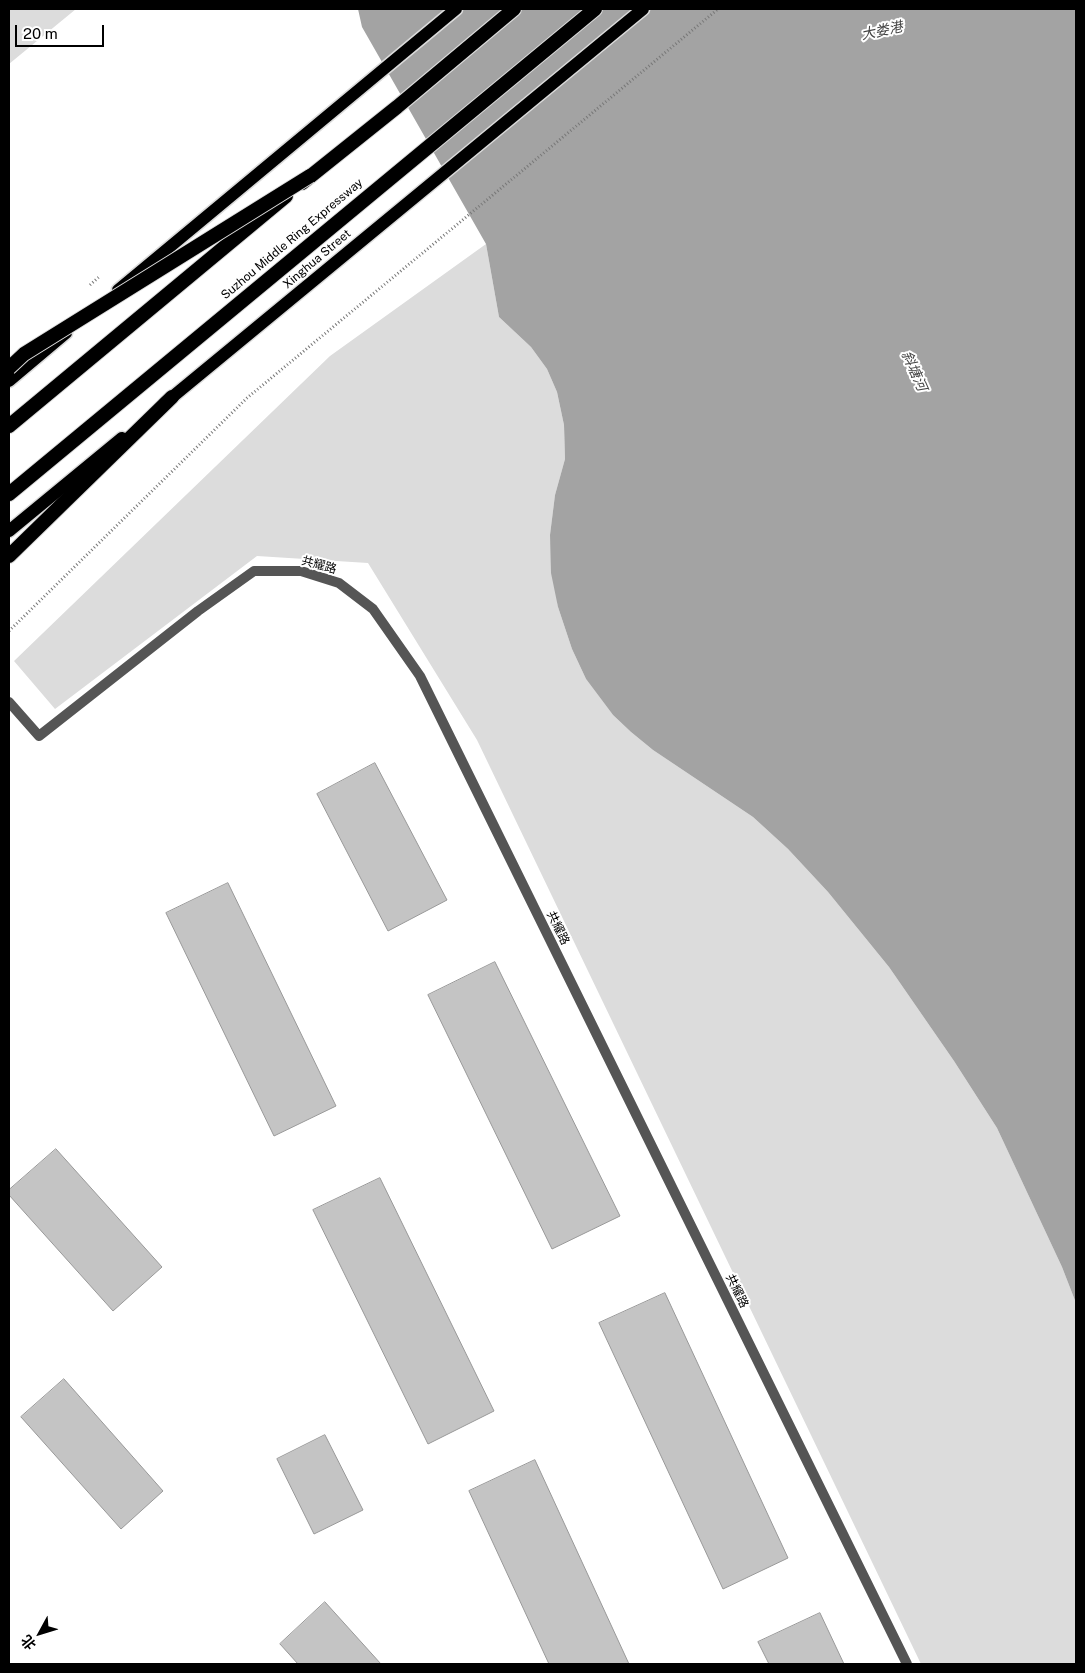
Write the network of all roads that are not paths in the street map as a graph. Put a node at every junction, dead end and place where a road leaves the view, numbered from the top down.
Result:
1 (456, 9) edge
2 (514, 9) edge
3 (595, 9) edge
4 (643, 9) edge
5 (310, 176) junction
6 (9, 368) edge
7 (9, 381) edge
8 (172, 397) junction
9 (9, 426) edge
10 (9, 494) edge
11 (9, 531) edge
12 (9, 556) edge
13 (9, 702) edge
14 (907, 1664) edge

1 - 7 main road
2 - 5 highway
3 - 10 highway, Suzhou Middle Ring Expressway
4 - 8 main road, Xinghua Street
5 - 6 highway, bridge
5 - 9 highway, bridge
8 - 11 main road, Xinghua Street
8 - 12 highway
13 - 14 street, 共耀路

